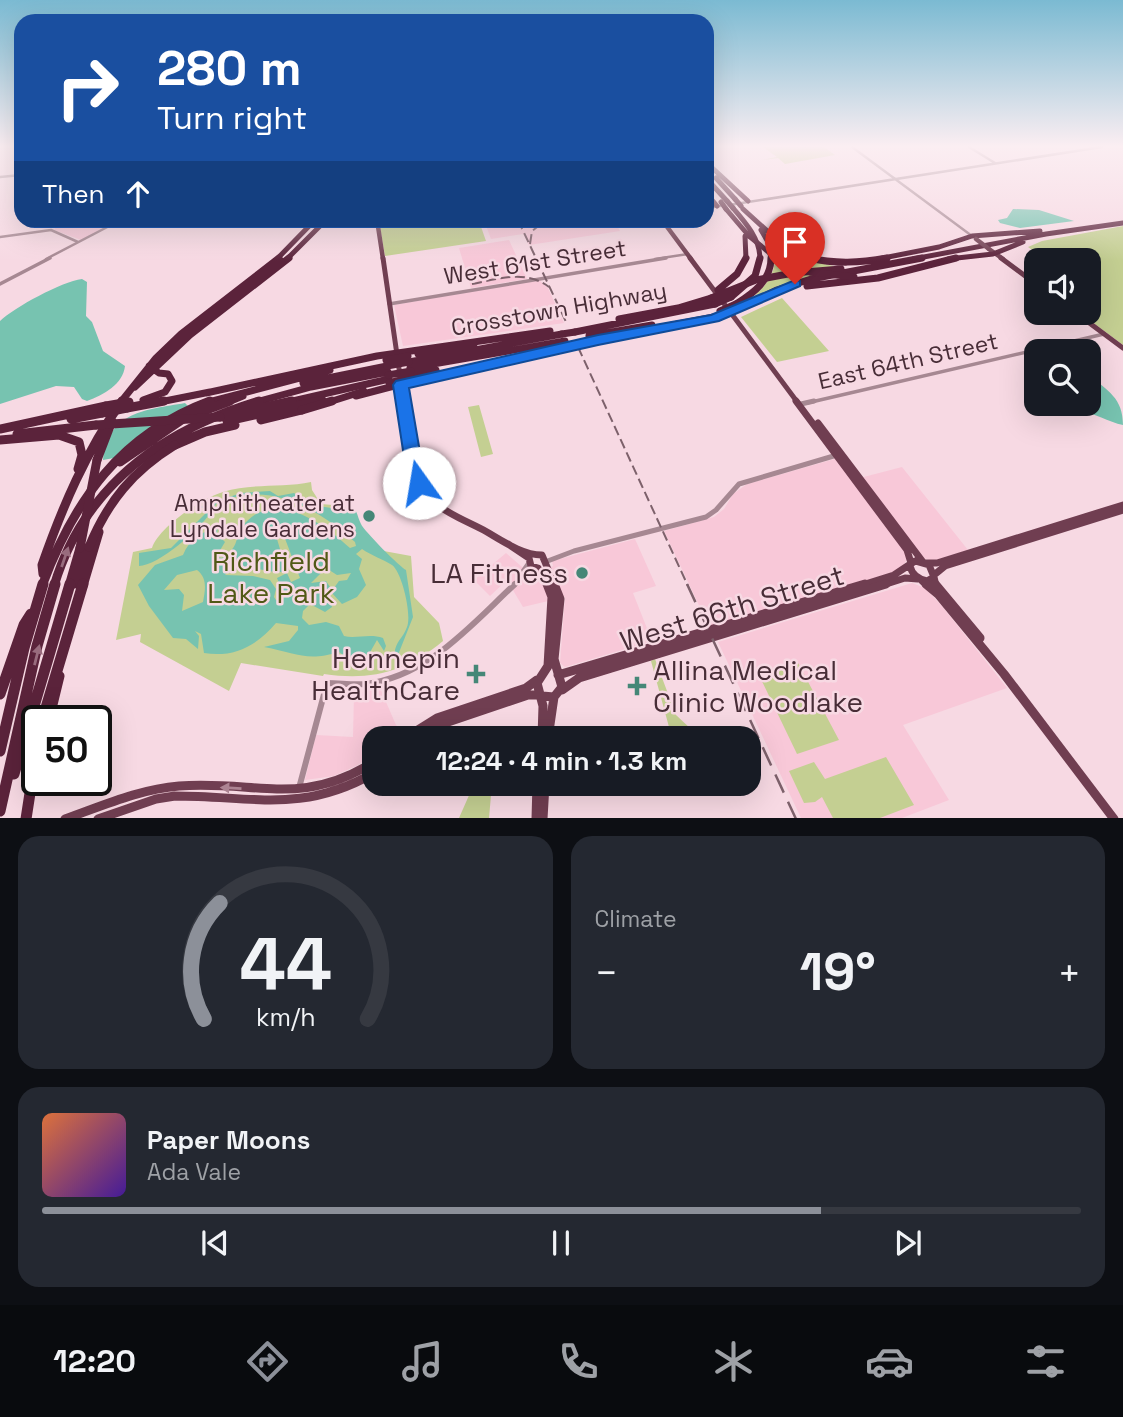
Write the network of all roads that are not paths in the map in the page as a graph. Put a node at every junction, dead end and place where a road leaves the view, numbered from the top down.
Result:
1 (723, 185) edge
2 (729, 185) edge
3 (849, 185) edge
4 (905, 185) edge
5 (714, 190) edge
6 (714, 194) edge
7 (714, 198) edge
8 (748, 201) junction
9 (722, 203) junction
10 (714, 206) edge
11 (730, 208) junction
12 (742, 208) junction
13 (1123, 222) edge
14 (108, 228) edge
15 (307, 228) edge
16 (318, 228) edge
17 (378, 228) edge
18 (668, 228) edge
19 (1064, 229) junction
20 (1046, 234) junction
21 (747, 236) junction
22 (0, 237) edge
23 (974, 237) junction
24 (79, 242) junction
25 (962, 250) junction
26 (992, 251) junction
27 (688, 254) junction
28 (807, 258) junction
29 (927, 264) junction
30 (860, 266) junction
31 (1024, 275) edge
32 (854, 277) junction
33 (0, 284) edge
34 (717, 303) junction
35 (388, 304) junction
36 (737, 309) junction
37 (1092, 325) edge
38 (550, 331) junction
39 (1104, 334) junction
40 (577, 337) junction
41 (565, 340) junction
42 (1123, 348) edge
43 (396, 354) junction
44 (154, 368) junction
45 (410, 368) junction
46 (330, 370) junction
47 (388, 373) junction
48 (401, 385) junction
49 (206, 393) junction
50 (801, 404) junction
51 (128, 405) junction
52 (223, 419) junction
53 (197, 422) junction
54 (0, 430) edge
55 (0, 438) edge
56 (839, 454) junction
57 (97, 483) junction
58 (65, 506) junction
59 (1123, 507) edge
60 (884, 515) junction
61 (84, 548) junction
62 (537, 562) junction
63 (924, 562) junction
64 (910, 565) junction
65 (934, 576) junction
66 (43, 577) junction
67 (919, 580) junction
68 (850, 588) junction
69 (812, 607) junction
70 (34, 608) junction
71 (72, 625) junction
72 (542, 674) junction
73 (557, 674) junction
74 (1004, 674) junction
75 (562, 690) junction
76 (0, 694) edge
77 (542, 696) junction
78 (554, 698) junction
79 (46, 705) edge
80 (52, 705) edge
81 (424, 726) edge
82 (441, 726) edge
83 (542, 726) edge
84 (550, 726) edge
85 (0, 751) edge
86 (362, 769) edge
87 (362, 779) edge
88 (5, 793) junction
89 (30, 796) edge
90 (537, 796) edge
91 (544, 796) edge
92 (298, 797) junction
93 (0, 811) edge
94 (26, 818) edge
95 (65, 818) edge
96 (98, 818) edge
97 (536, 818) edge
98 (542, 818) edge
99 (1114, 818) edge

1 - 12 highway, bridge
2 - 8 highway
3 - 8 street
4 - 23 street
5 - 9 highway
6 - 9 highway
7 - 9 highway
8 - 9 street
9 - 10 street
9 - 11 highway, bridge
11 - 21 highway
11 - 34 highway, bridge
12 - 28 highway
12 - 36 highway
13 - 19 highway, Crosstown Highway
13 - 20 highway, Crosstown Highway
14 - 24 street
15 - 44 highway
16 - 44 highway
17 - 35 main road
18 - 27 main road
19 - 23 highway
19 - 30 highway, Crosstown Highway
20 - 25 highway, Crosstown Highway
20 - 26 highway
21 - 32 highway, bridge
21 - 34 highway, bridge
22 - 24 street
23 - 26 main road, bridge
23 - 28 highway
24 - 33 street
25 - 32 highway
25 - 36 highway, Crosstown Highway
26 - 29 highway
26 - 31 main road
27 - 34 main road
27 - 35 street, West 61st Street
28 - 30 highway
29 - 32 highway
29 - 36 highway
30 - 34 highway, Crosstown Highway, bridge
34 - 36 highway, bridge
34 - 40 highway
34 - 40 highway, Crosstown Highway
34 - 40 highway, Crosstown Highway
34 - 50 main road
35 - 43 main road
37 - 39 main road
38 - 41 highway, Crosstown Highway
38 - 43 highway
38 - 45 highway, Crosstown Highway
39 - 42 main road
39 - 50 street, East 64th Street
40 - 41 highway, bridge
40 - 41 highway, bridge
41 - 45 highway
41 - 45 highway
41 - 45 highway, Crosstown Highway
41 - 48 highway
43 - 48 main road
43 - 49 highway
44 - 51 highway
44 - 58 highway
44 - 61 highway, bridge
45 - 47 highway, bridge
45 - 47 highway, bridge
46 - 47 highway
46 - 49 highway
46 - 57 highway
47 - 52 highway
47 - 53 highway
47 - 57 highway
47 - 61 highway, bridge
48 - 52 highway
48 - 62 main road
49 - 51 highway
50 - 56 main road
51 - 54 highway, bridge
52 - 55 highway, bridge
53 - 71 highway
88 -> 53 highway
55 - 58 highway
56 - 60 main road
56 - 62 street
57 - 66 highway
58 - 66 highway
59 - 63 main road
59 - 65 main road
60 - 63 main road
60 - 64 main road
61 - 88 highway
62 - 72 main road
62 - 73 main road
62 - 92 street
63 - 64 main road
63 - 65 main road
64 - 67 main road
64 - 68 main road, West 66th Street
65 - 67 main road
65 - 74 main road
66 - 70 highway
67 - 69 main road, West 66th Street
67 - 74 main road
68 - 69 main road
68 - 73 main road, West 66th Street
69 - 75 main road, West 66th Street
70 - 76 highway
70 - 85 highway
71 - 79 highway
71 - 80 highway
72 - 73 main road
72 - 77 main road
72 - 81 main road
73 - 75 main road
74 - 99 main road
75 - 78 main road
77 - 78 main road
77 - 82 main road
77 - 83 main road
78 - 84 main road
86 - 92 main road
87 - 92 main road
88 - 93 highway
89 - 94 highway
90 - 97 main road
91 - 98 main road
92 -> 95 main road
92 - 96 main road

